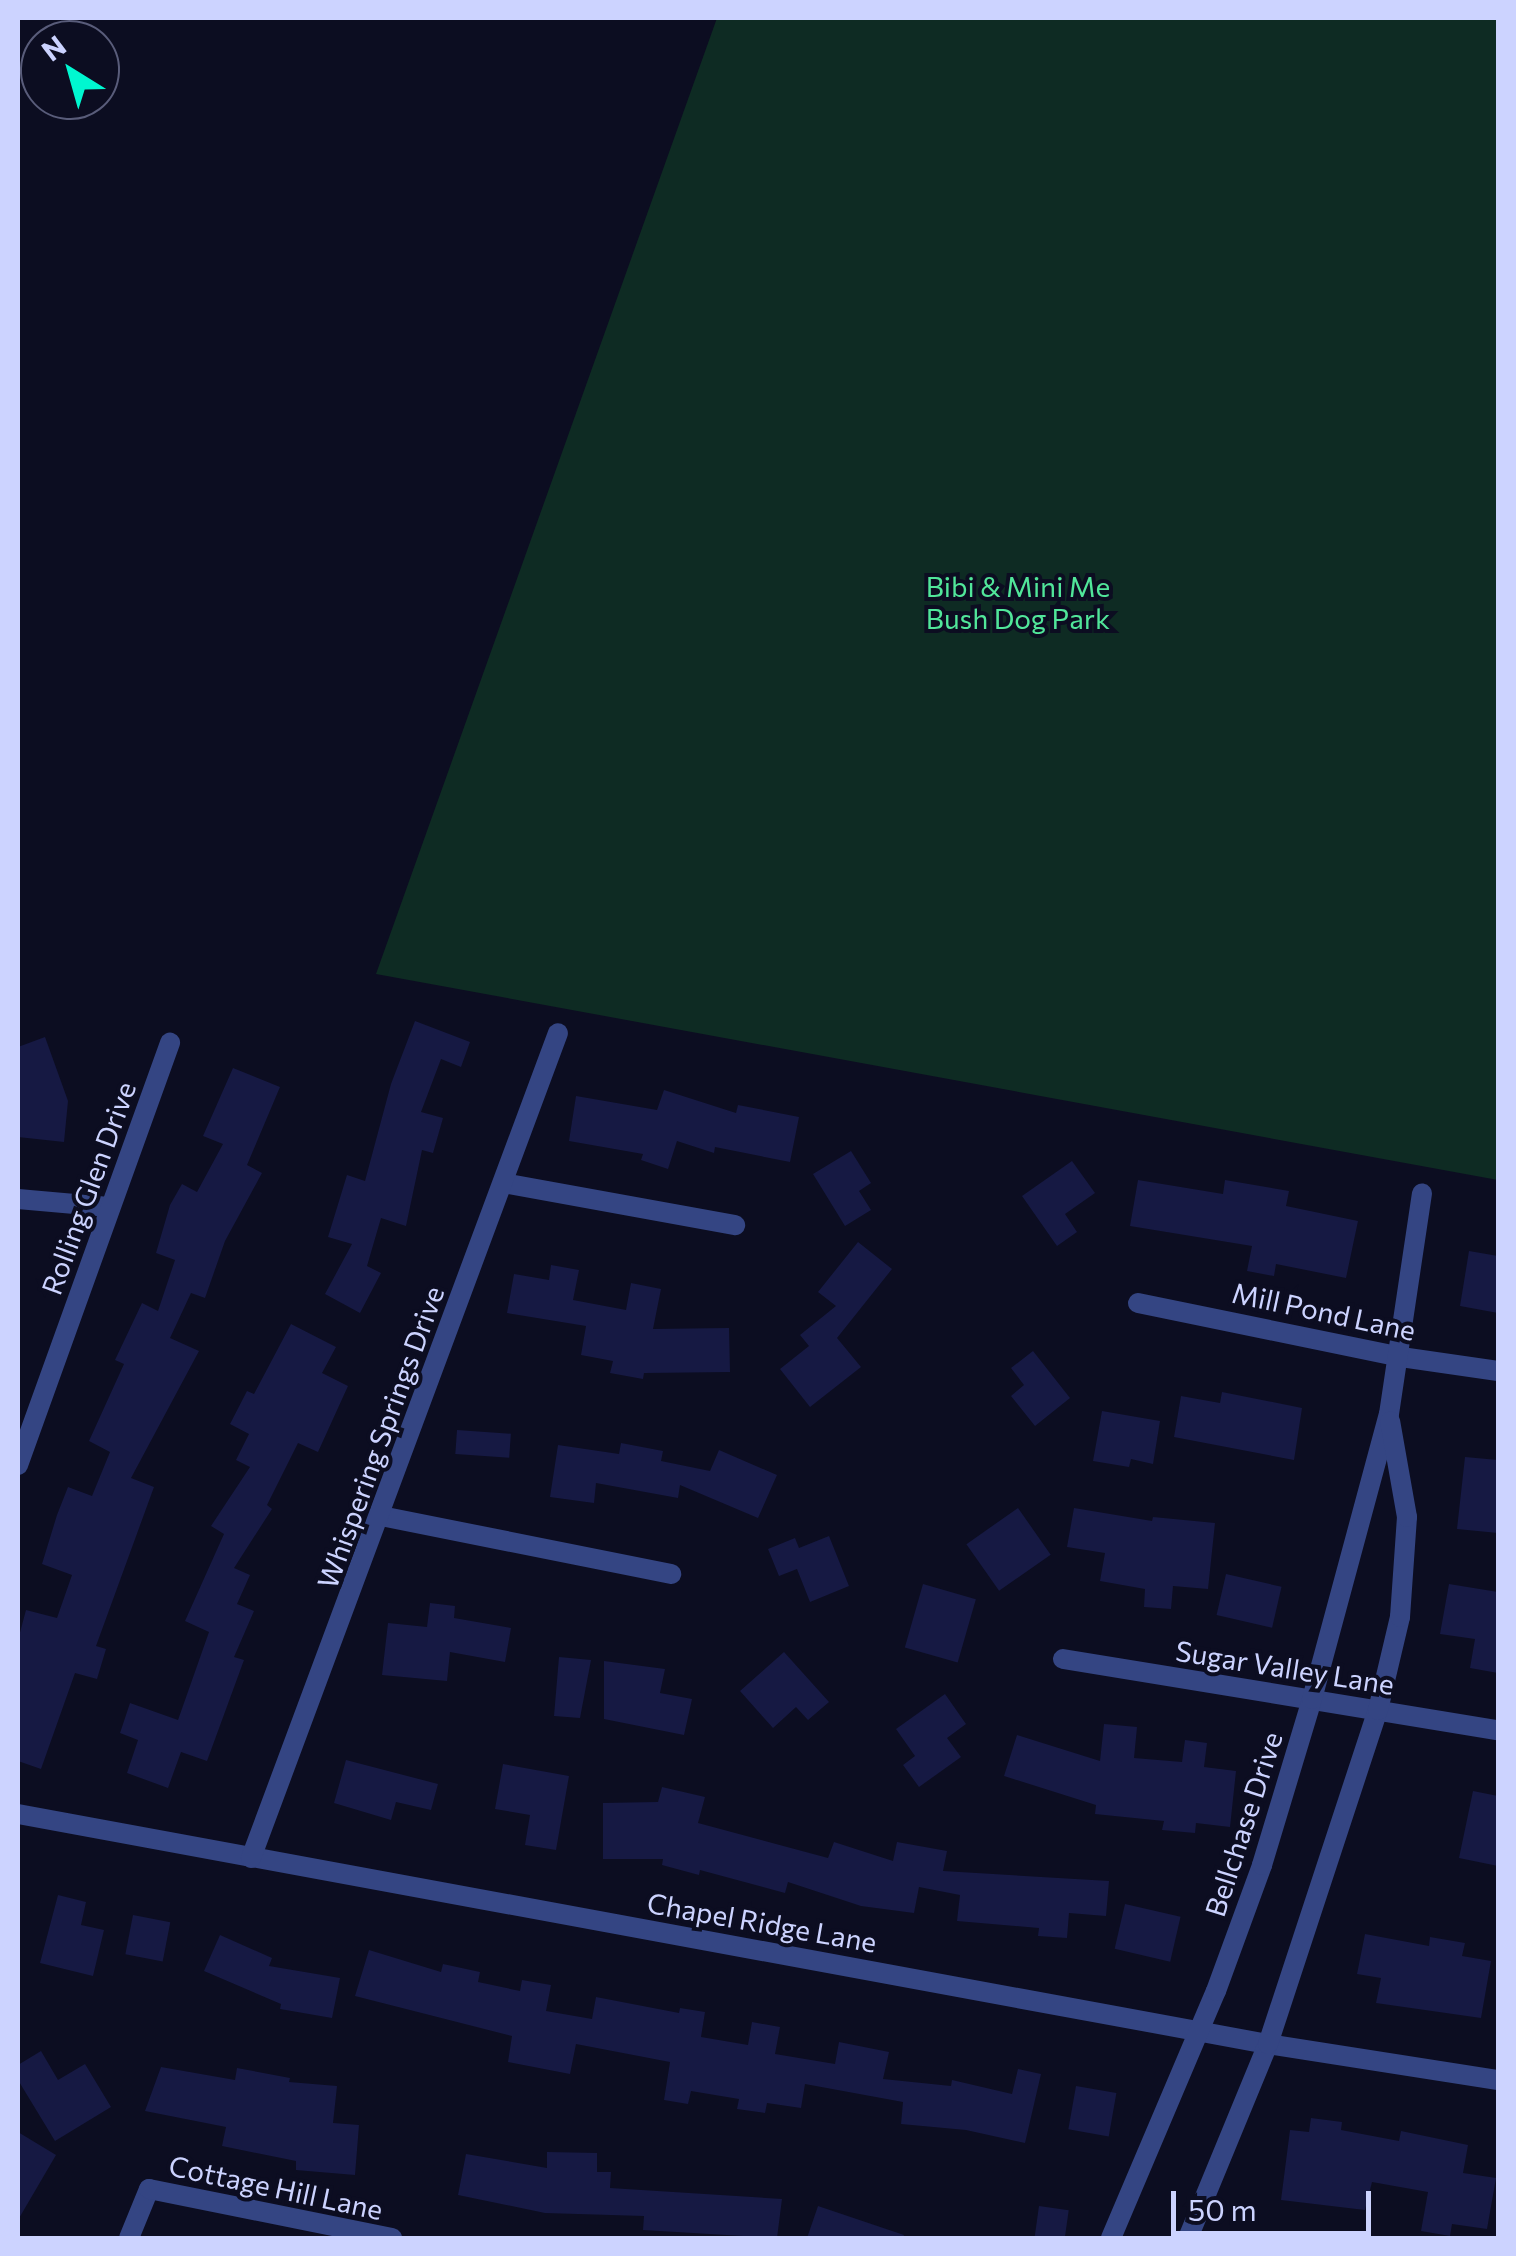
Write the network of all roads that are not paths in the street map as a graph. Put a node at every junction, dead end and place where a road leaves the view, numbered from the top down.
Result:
1 (558, 1032) dead end
2 (170, 1043) dead end
3 (503, 1183) junction
4 (1422, 1193) dead end
5 (18, 1199) edge
6 (109, 1207) junction
7 (734, 1225) dead end
8 (1138, 1304) dead end
9 (1401, 1356) junction
10 (1498, 1371) edge
11 (1389, 1414) junction
12 (18, 1465) edge
13 (381, 1516) junction
14 (672, 1574) dead end
15 (1063, 1658) dead end
16 (1312, 1700) junction
17 (1378, 1710) junction
18 (1498, 1730) edge
19 (18, 1814) edge
20 (251, 1858) junction
21 (1201, 2029) junction
22 (1268, 2044) junction
23 (1498, 2080) edge
24 (129, 2238) edge
25 (392, 2238) edge
26 (1112, 2238) edge
27 (1188, 2238) edge

1 - 3 street, Whispering Springs Drive
2 - 6 street, Rolling Glen Drive
3 - 7 street
3 - 13 street, Whispering Springs Drive
4 - 9 street, Bellchase Drive
5 - 6 street
6 - 12 street, Rolling Glen Drive
8 - 9 street, Mill Pond Lane
9 - 10 street, Mill Pond Lane
9 - 11 street, Bellchase Drive
11 - 16 street, Bellchase Drive
11 - 17 street, Bellchase Drive
13 - 14 street
13 - 20 street, Whispering Springs Drive
15 - 16 street, Sugar Valley Lane
16 - 17 street, Sugar Valley Lane
16 - 21 street, Bellchase Drive
17 - 18 street, Sugar Valley Lane
17 - 22 street, Bellchase Drive
19 - 20 street, Chapel Ridge Lane
20 - 21 street, Chapel Ridge Lane
21 - 22 street, Chapel Ridge Lane
21 - 26 street, Bellchase Drive
22 - 23 street, Chapel Ridge Lane
22 - 27 street, Bellchase Drive
24 - 25 street, Cottage Hill Lane

